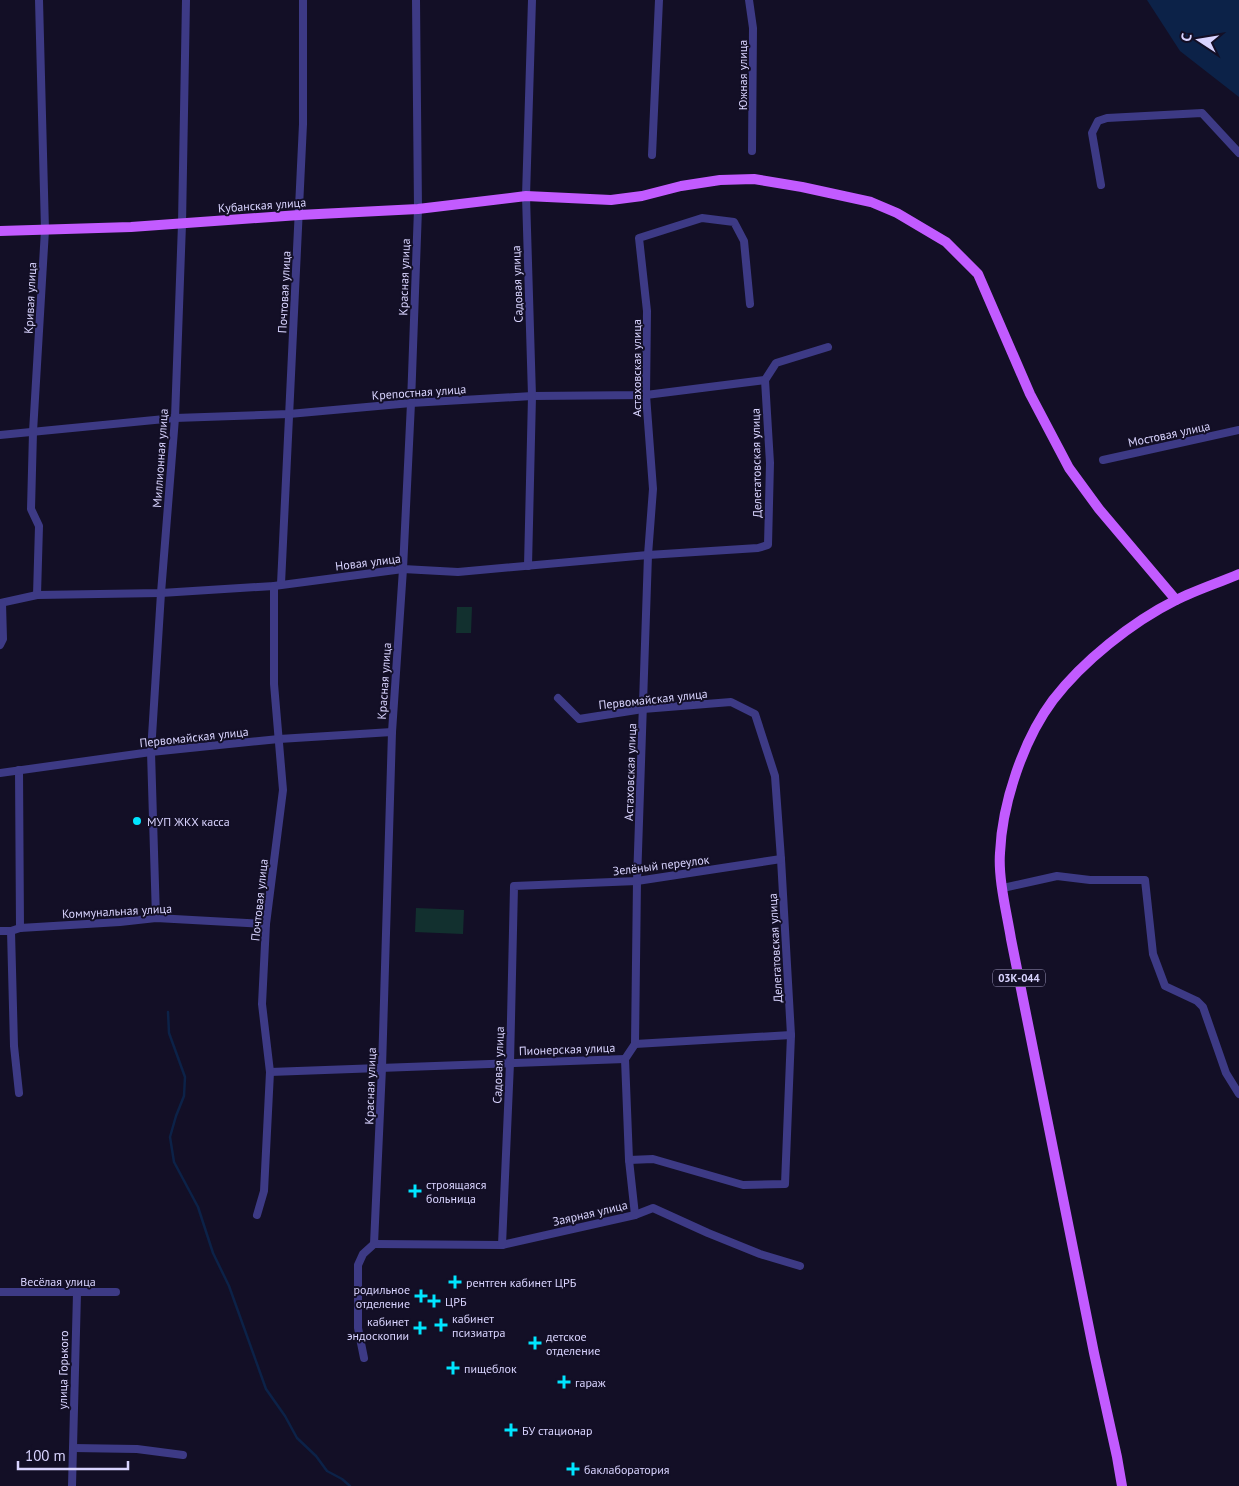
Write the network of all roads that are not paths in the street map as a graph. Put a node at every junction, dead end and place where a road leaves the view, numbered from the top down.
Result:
1 (39, 0) edge
2 (186, 0) edge
3 (303, 0) edge
4 (416, 0) edge
5 (532, 0) edge
6 (659, 0) edge
7 (749, 0) edge
8 (752, 151) dead end
9 (1239, 153) edge
10 (652, 155) dead end
11 (1101, 185) dead end
12 (526, 196) junction
13 (418, 209) junction
14 (300, 215) junction
15 (182, 224) junction
16 (45, 230) junction
17 (0, 231) edge
18 (750, 304) dead end
19 (828, 346) dead end
20 (765, 380) junction
21 (646, 395) junction
22 (532, 396) junction
23 (411, 403) junction
24 (289, 414) junction
25 (175, 418) junction
26 (1239, 430) edge
27 (33, 432) junction
28 (0, 435) edge
29 (1103, 460) dead end
30 (768, 545) joint
31 (648, 554) junction
32 (528, 566) junction
33 (403, 569) junction
34 (1239, 574) edge
35 (278, 585) junction
36 (161, 593) junction
37 (37, 595) junction
38 (1176, 600) junction
39 (1, 603) edge
40 (0, 645) edge
41 (558, 698) dead end
42 (643, 709) junction
43 (755, 714) joint
44 (392, 732) junction
45 (279, 739) junction
46 (151, 752) junction
47 (19, 770) junction
48 (0, 773) edge
49 (781, 859) junction
50 (637, 882) junction
51 (514, 886) joint
52 (1003, 888) junction
53 (156, 918) junction
54 (266, 924) junction
55 (20, 928) junction
56 (0, 931) edge
57 (11, 931) junction
58 (791, 1035) junction
59 (635, 1044) junction
60 (625, 1059) junction
61 (510, 1063) junction
62 (382, 1068) junction
63 (270, 1072) junction
64 (19, 1094) dead end
65 (1239, 1094) edge
66 (629, 1160) junction
67 (257, 1215) dead end
68 (635, 1215) junction
69 (374, 1244) junction
70 (502, 1245) junction
71 (800, 1266) dead end
72 (0, 1292) edge
73 (116, 1292) dead end
74 (77, 1293) junction
75 (364, 1358) dead end
76 (73, 1448) junction
77 (183, 1455) dead end
78 (72, 1486) edge
79 (1122, 1486) edge

1 - 16 street, Кривая улица
2 - 15 street, Миллионная улица
3 - 14 street, Почтовая улица
4 - 13 street, Красная улица
5 - 12 street, Садовая улица
6 - 10 street
7 - 8 street, Южная улица
9 - 11 street
12 - 13 main road, Кубанская улица
12 - 22 street, Садовая улица
12 - 38 main road, Кубанская улица
13 - 14 main road, Кубанская улица
13 - 23 street, Красная улица
14 - 15 main road, Кубанская улица
14 - 24 street, Почтовая улица
15 - 16 main road, Кубанская улица
15 - 25 street, Миллионная улица
16 - 17 main road, Кубанская улица
16 - 27 street, Кривая улица
18 - 21 street, Астаховская улица
19 - 20 street
20 - 21 street, Крепостная улица
20 - 30 street, Делегатовская улица
21 - 22 street, Крепостная улица
21 - 31 street, Астаховская улица
22 - 23 street, Крепостная улица
22 - 32 street, Садовая улица
23 - 24 street, Крепостная улица
23 - 33 street, Красная улица
24 - 25 street, Крепостная улица
24 - 35 street, Почтовая улица
25 - 27 street, Крепостная улица
25 - 36 street, Миллионная улица
26 - 29 street, Мостовая улица
27 - 28 street, Крепостная улица
27 - 37 street, Кривая улица
30 - 31 street, Новая улица
31 - 32 street, Новая улица
31 - 42 street, Астаховская улица
32 - 33 street, Новая улица
33 - 35 street, Новая улица
33 - 44 street, Красная улица
34 - 38 main road, 03К-044
35 - 36 street, Новая улица
35 - 45 street, Почтовая улица
36 - 37 street, Новая улица
36 - 46 street, Миллионная улица
37 - 39 street, Новая улица
38 - 52 main road, 03К-044
39 - 40 street
41 - 42 street, Первомайская улица
42 - 43 street, Первомайская улица
42 - 50 street, Астаховская улица
43 - 49 street, Делегатовская улица
44 - 45 street, Первомайская улица
44 - 62 street, Красная улица
45 - 46 street, Первомайская улица
45 - 54 street, Почтовая улица
46 - 47 street, Первомайская улица
46 - 53 street, Миллионная улица
47 - 48 street, Первомайская улица
47 - 55 street
49 - 50 street, Зелёный переулок
49 - 58 street, Делегатовская улица
50 - 51 street, Зелёный переулок
50 - 59 street, Астаховская улица
51 - 61 street, Садовая улица
52 - 65 street
52 - 79 main road, 03К-044
53 - 54 street, Коммунальная улица
53 - 55 street, Коммунальная улица
54 - 63 street, Почтовая улица
55 - 57 street, Коммунальная улица
56 - 57 street, Коммунальная улица
57 - 64 street
58 - 59 street
58 - 66 street, Делегатовская улица
59 - 60 street
60 - 61 street, Пионерская улица
60 - 66 street
61 - 62 street, Пионерская улица
61 - 70 street, Садовая улица
62 - 63 street, Пионерская улица
62 - 69 street, Красная улица
63 - 67 street, Почтовая улица
66 - 68 street
68 - 70 street, Заярная улица
68 - 71 street, Заярная улица
69 - 70 street, Заярная улица
69 - 75 street
72 - 74 street, Весёлая улица
73 - 74 street, Весёлая улица
74 - 76 street, улица Горького
76 - 77 street
76 - 78 street, улица Горького

